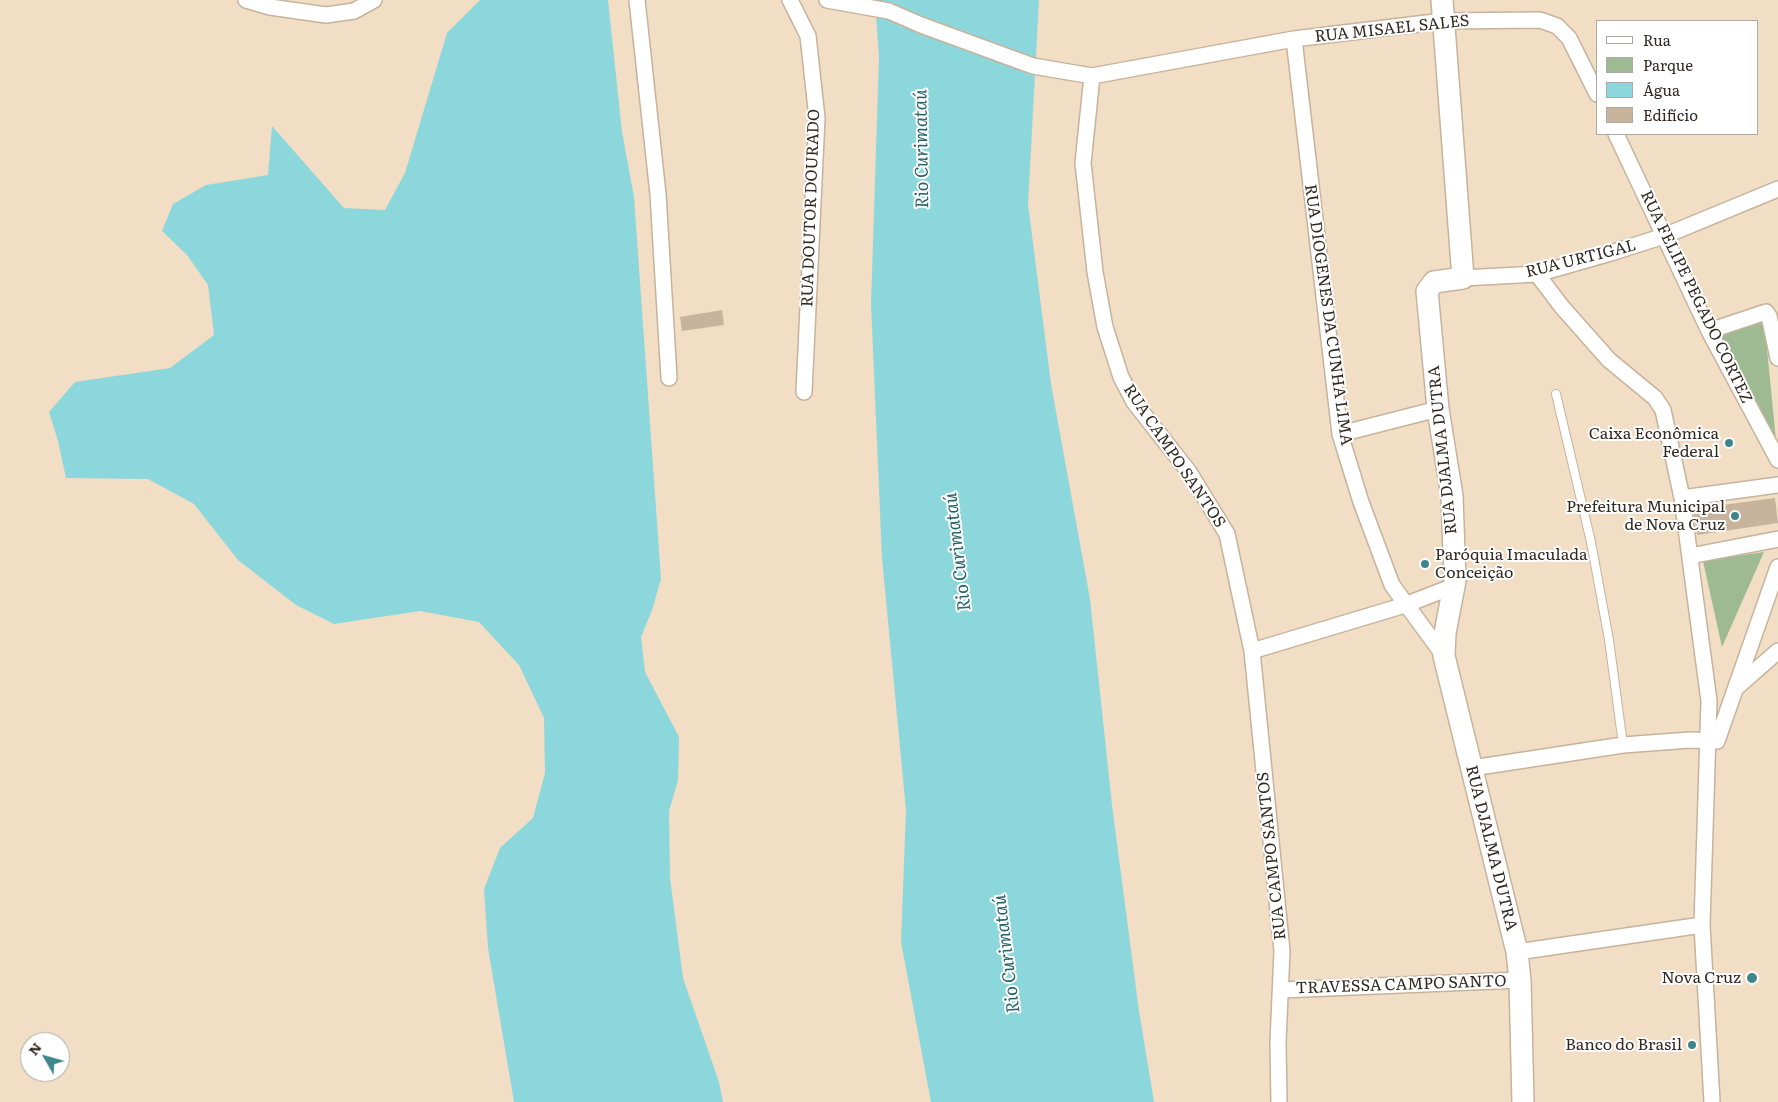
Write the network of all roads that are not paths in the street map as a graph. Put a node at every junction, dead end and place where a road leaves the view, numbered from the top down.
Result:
1 (246, 0) edge
2 (374, 0) edge
3 (637, 0) edge
4 (790, 0) edge
5 (827, 0) edge
6 (1443, 10) edge
7 (1294, 39) junction
8 (1092, 76) junction
9 (1596, 92) edge
10 (1616, 135) edge
11 (1778, 189) edge
12 (1664, 236) junction
13 (1537, 274) junction
14 (1463, 278) junction
15 (1709, 331) junction
16 (1778, 358) edge
17 (669, 378) dead end
18 (804, 392) dead end
19 (1556, 394) dead end
20 (1438, 409) junction
21 (1340, 434) junction
22 (1778, 460) edge
23 (1778, 485) edge
24 (1682, 498) junction
25 (1778, 539) edge
26 (1690, 556) junction
27 (1778, 567) edge
28 (1454, 586) junction
29 (1405, 605) junction
30 (1252, 650) junction
31 (1444, 656) junction
32 (1776, 657) edge
33 (1735, 689) junction
34 (1712, 741) junction
35 (1623, 745) junction
36 (1472, 768) junction
37 (1702, 924) junction
38 (1517, 952) junction
39 (1520, 980) junction
40 (1282, 990) junction
41 (1279, 1102) edge
42 (1523, 1102) edge
43 (1712, 1102) edge

1 - 2 street
3 - 17 street
4 - 18 street, RUA DOUTOR DOURADO
5 - 8 street
6 - 7 street, RUA MISAEL SALES
6 - 9 street, RUA MISAEL SALES
6 - 14 main road
7 - 8 street
7 - 21 street, RUA DIOGENES DA CUNHA LIMA
8 - 30 street, RUA CAMPO SANTOS
10 - 12 street, RUA FELIPE PEGADO CORTEZ
11 - 12 street, RUA URTIGAL
12 - 13 street, RUA URTIGAL
12 - 15 street, RUA FELIPE PEGADO CORTEZ
13 - 14 street, RUA URTIGAL
13 - 24 street
14 - 20 main road, RUA DJALMA DUTRA
15 - 16 street
15 - 22 street, RUA FELIPE PEGADO CORTEZ
19 - 35 lane
20 - 21 street
20 - 28 main road, RUA DJALMA DUTRA
21 - 29 street, RUA DIOGENES DA CUNHA LIMA
23 - 24 street
24 - 26 street
25 - 26 street
26 - 34 street
27 - 33 street
28 - 29 street
28 - 31 main road, RUA DJALMA DUTRA
29 - 30 street
29 - 31 street, RUA DIOGENES DA CUNHA LIMA
30 - 40 street, RUA CAMPO SANTOS
31 - 36 main road, RUA DJALMA DUTRA
32 - 33 street
33 - 34 street
34 - 35 street
34 - 37 street
35 - 36 street
36 - 38 main road, RUA DJALMA DUTRA
37 - 38 street
37 - 43 street
38 - 39 main road, RUA DJALMA DUTRA
39 - 40 street, TRAVESSA CAMPO SANTO
39 - 42 main road, RUA DJALMA DUTRA
40 - 41 street, RUA CAMPO SANTOS

